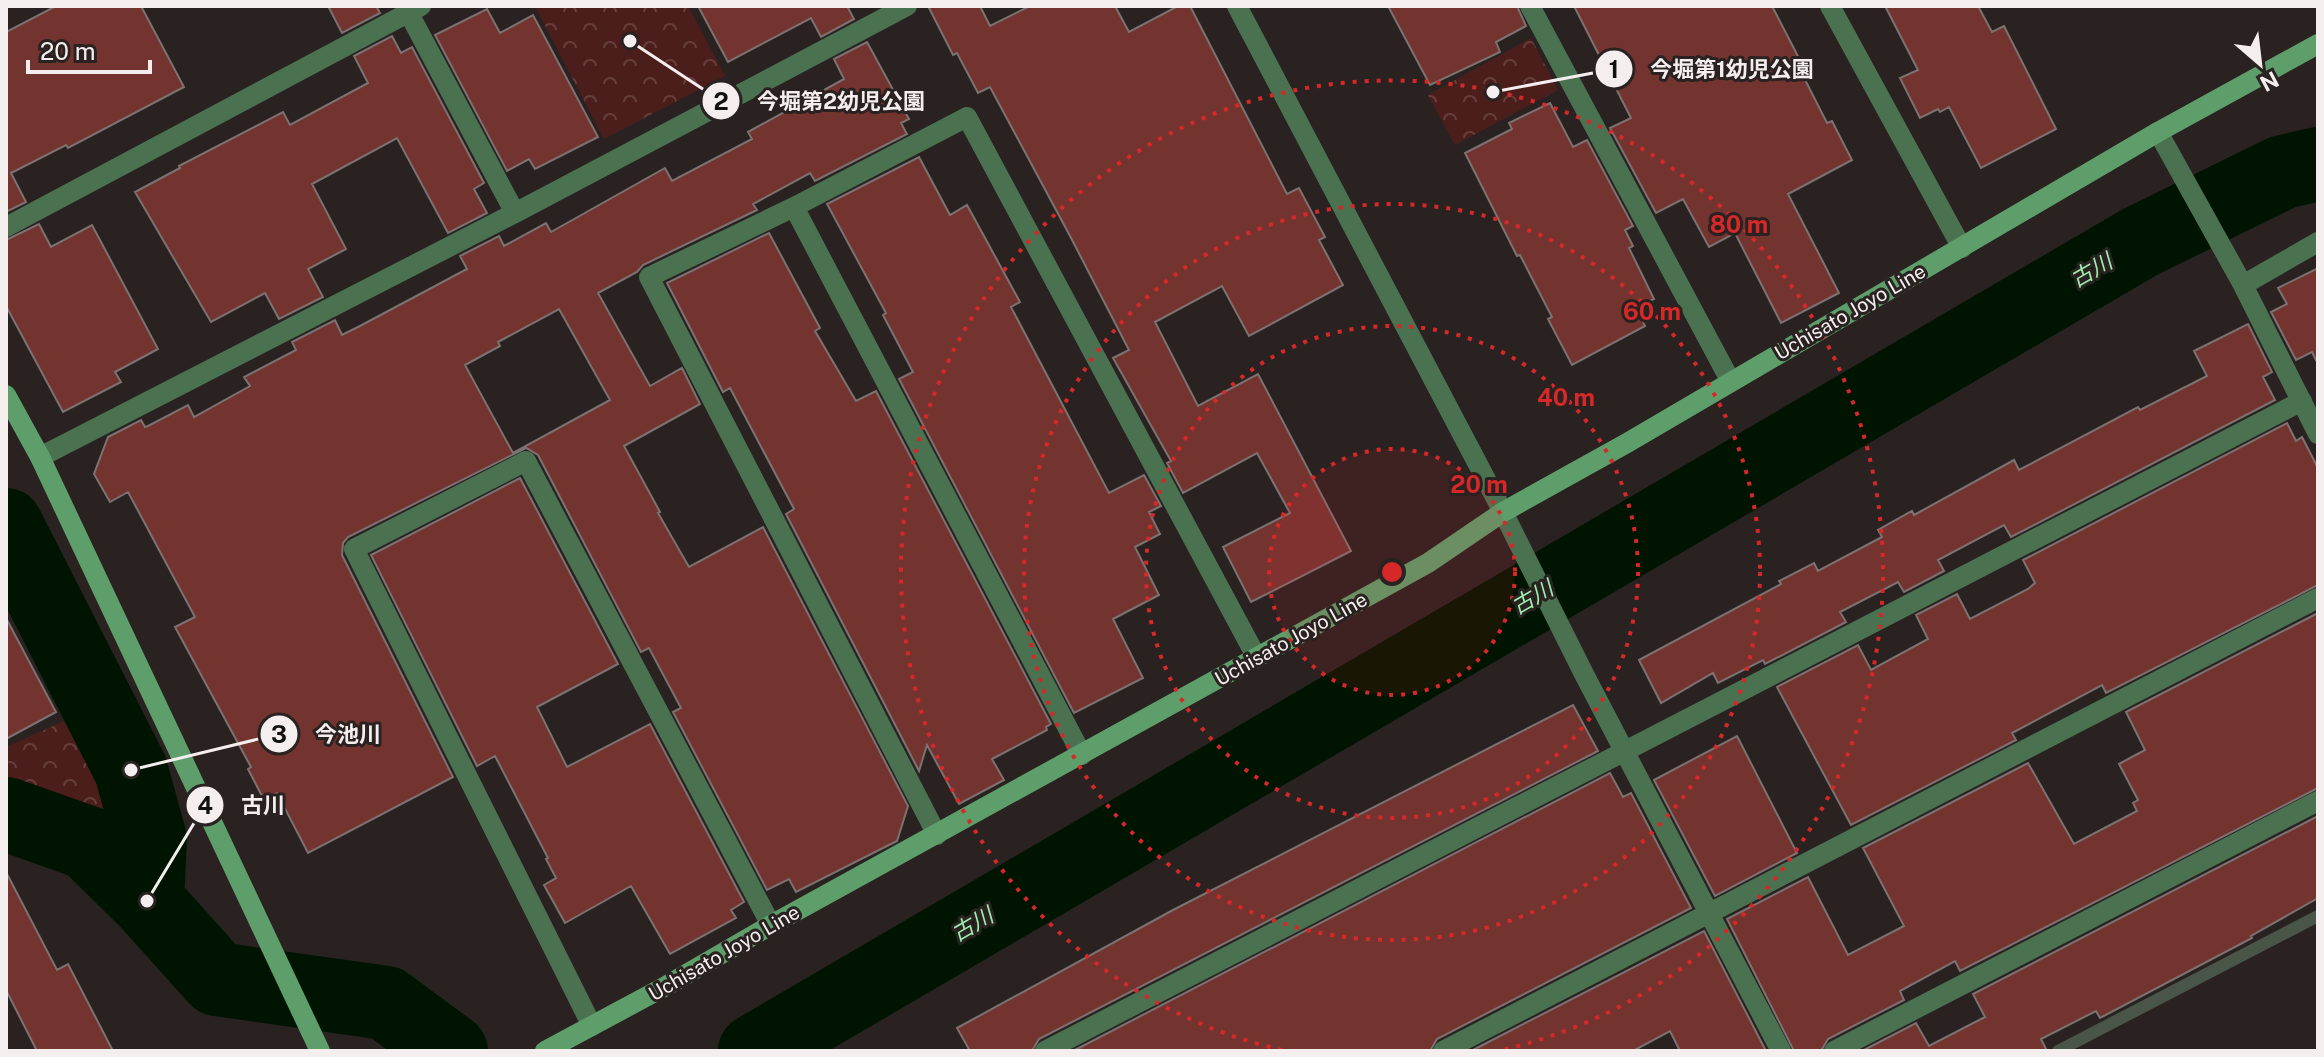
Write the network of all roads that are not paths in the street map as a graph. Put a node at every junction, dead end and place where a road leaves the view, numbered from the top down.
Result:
1 (907, 6) edge
2 (1237, 6) edge
3 (1530, 6) edge
4 (1830, 6) edge
5 (412, 8) edge
6 (2318, 44) edge
7 (2162, 140) junction
8 (794, 207) junction
9 (515, 213) junction
10 (6, 227) edge
11 (2318, 242) edge
12 (1962, 248) junction
13 (2243, 285) junction
14 (1730, 380) junction
15 (6, 395) edge
16 (2302, 401) junction
17 (2318, 434) edge
18 (40, 457) junction
19 (1503, 512) junction
20 (2318, 598) edge
21 (1257, 658) junction
22 (1625, 751) junction
23 (1082, 755) junction
24 (2318, 801) edge
25 (937, 835) junction
26 (1709, 913) junction
27 (771, 925) junction
28 (592, 1026) junction
29 (320, 1051) edge
30 (545, 1051) edge
31 (1045, 1051) edge
32 (1443, 1051) edge
33 (1781, 1051) edge
34 (1834, 1051) edge

1 - 9 street
2 - 19 street
3 - 14 street
4 - 12 street
5 - 9 street
5 - 10 street
6 - 7 main road, Uchisato Joyo Line
7 - 12 main road, Uchisato Joyo Line
7 - 13 street
8 - 21 street
8 - 23 street
8 - 25 street
9 - 18 street
11 - 13 street
12 - 14 main road, Uchisato Joyo Line
13 - 16 street
14 - 19 main road, Uchisato Joyo Line
15 - 18 main road
16 - 17 street
16 - 22 street
18 - 29 main road
19 - 21 main road, Uchisato Joyo Line
19 - 22 street
20 - 26 street
21 - 23 main road, Uchisato Joyo Line
22 - 26 street
22 - 31 street
23 - 25 main road, Uchisato Joyo Line
24 - 34 street
25 - 27 main road, Uchisato Joyo Line
26 - 32 street
26 - 33 street
27 - 28 main road, Uchisato Joyo Line
27 - 28 street
28 - 30 main road, Uchisato Joyo Line

